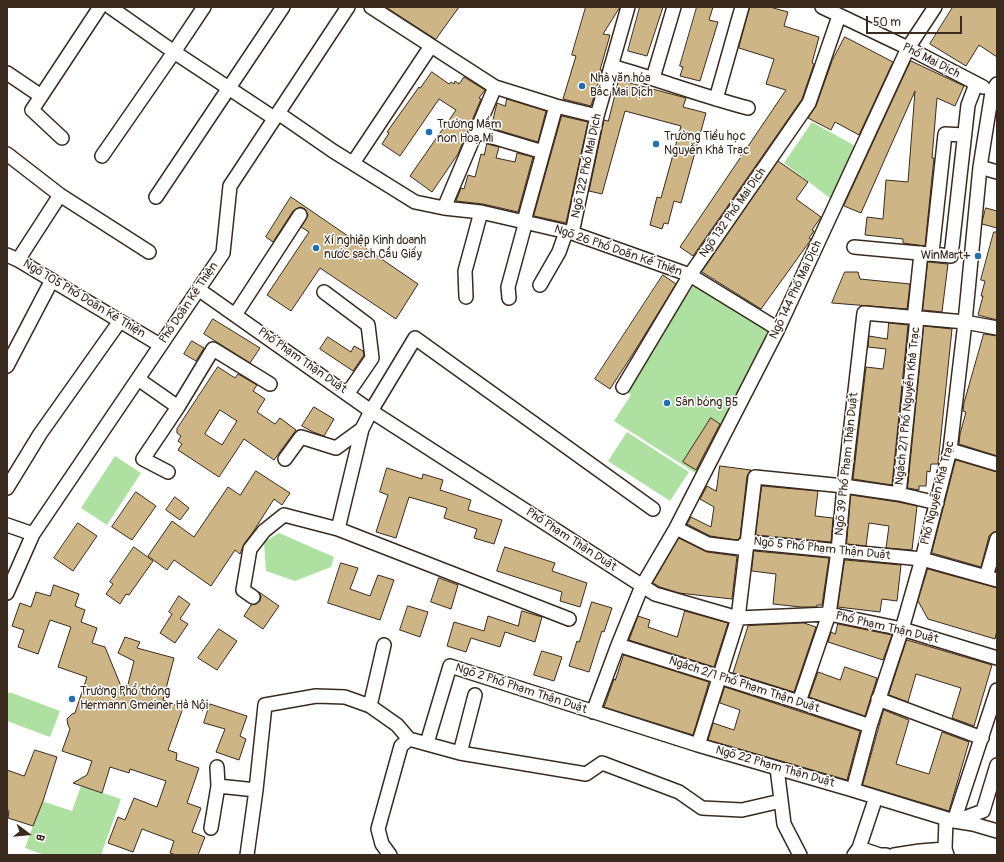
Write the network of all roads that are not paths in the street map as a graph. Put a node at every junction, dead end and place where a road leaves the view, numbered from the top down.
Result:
1 (100, 7) edge
2 (110, 7) edge
3 (204, 7) edge
4 (283, 7) edge
5 (348, 7) edge
6 (371, 7) edge
7 (628, 7) edge
8 (674, 7) edge
9 (742, 7) edge
10 (822, 7) edge
11 (935, 7) edge
12 (839, 16) junction
13 (431, 46) junction
14 (908, 48) junction
15 (174, 52) junction
16 (611, 66) junction
17 (7, 73) edge
18 (653, 78) junction
19 (976, 84) junction
20 (495, 87) junction
21 (229, 89) junction
22 (995, 90) edge
23 (41, 96) junction
24 (716, 100) junction
25 (556, 106) junction
26 (748, 108) dead end
27 (276, 116) junction
28 (596, 116) junction
29 (476, 132) junction
30 (964, 135) junction
31 (62, 138) dead end
32 (543, 152) junction
33 (7, 154) edge
34 (102, 156) dead end
35 (353, 164) junction
36 (980, 167) junction
37 (997, 172) edge
38 (60, 195) junction
39 (156, 197) dead end
40 (444, 208) junction
41 (482, 212) junction
42 (300, 215) dead end
43 (525, 221) junction
44 (569, 232) junction
45 (854, 247) dead end
46 (149, 252) dead end
47 (926, 253) junction
48 (13, 257) edge
49 (690, 275) junction
50 (52, 280) junction
51 (540, 285) dead end
52 (198, 289) junction
53 (324, 292) dead end
54 (466, 297) dead end
55 (509, 298) dead end
56 (916, 314) junction
57 (235, 315) junction
58 (120, 321) junction
59 (966, 322) junction
60 (997, 328) edge
61 (778, 329) junction
62 (160, 345) junction
63 (7, 366) edge
64 (138, 379) junction
65 (270, 384) dead end
66 (623, 388) dead end
67 (348, 393) junction
68 (178, 407) junction
69 (371, 411) junction
70 (362, 429) junction
71 (950, 450) junction
72 (285, 459) dead end
73 (997, 464) edge
74 (168, 472) dead end
75 (844, 486) junction
76 (7, 488) edge
77 (899, 494) junction
78 (937, 503) junction
79 (653, 509) dead end
80 (7, 525) edge
81 (676, 528) junction
82 (338, 529) junction
83 (33, 534) junction
84 (997, 539) edge
85 (747, 542) junction
86 (838, 551) junction
87 (922, 560) junction
88 (991, 578) edge
89 (642, 586) junction
90 (7, 593) edge
91 (252, 597) dead end
92 (829, 614) junction
93 (738, 618) junction
94 (568, 619) dead end
95 (902, 629) junction
96 (384, 645) dead end
97 (618, 645) junction
98 (997, 658) edge
99 (719, 676) junction
100 (997, 690) edge
101 (475, 695) dead end
102 (878, 699) junction
103 (799, 702) junction
104 (370, 706) junction
105 (593, 712) junction
106 (870, 726) junction
107 (982, 738) junction
108 (410, 739) junction
109 (427, 743) junction
110 (698, 744) junction
111 (460, 753) junction
112 (997, 765) edge
113 (217, 767) dead end
114 (777, 768) junction
115 (218, 786) junction
116 (256, 790) junction
117 (853, 790) junction
118 (876, 797) junction
119 (781, 801) junction
120 (950, 820) junction
121 (211, 828) dead end
122 (997, 831) edge
123 (857, 851) edge
124 (946, 852) edge
125 (247, 855) edge
126 (390, 855) edge
127 (800, 855) edge
128 (886, 855) edge
129 (894, 855) edge

1 - 23 street
2 - 15 street, Ngõ 26 Phố Doãn Kế Thiện
3 - 15 street
4 - 21 street
5 - 27 street, Phố Doãn Kế Thiện
6 - 13 street
7 - 16 street, Ngõ 122 Phố Mai Dịch
8 - 18 street
9 - 24 street
10 - 12 street, Phố Mai Dịch
11 - 14 street, Ngõ 144 Phố Mai Dịch
12 - 14 street, Phố Mai Dịch
12 - 49 street, Ngõ 132 Phố Mai Dịch
13 - 20 street
13 - 35 street
14 - 19 street, Phố Mai Dịch
14 - 61 street, Ngõ 144 Phố Mai Dịch
15 - 21 street, Ngõ 26 Phố Doãn Kế Thiện
15 - 34 street
16 - 18 street
16 - 28 street, Ngõ 122 Phố Mai Dịch
17 - 23 street
18 - 24 street
19 - 22 street, Phố Mai Dịch
19 - 30 street
20 - 25 street
20 - 29 street
21 - 27 street, Ngõ 26 Phố Doãn Kế Thiện
21 - 39 street
22 - 36 street, Phố Nguyễn Khả Trạc
23 - 31 street
24 - 26 street
25 - 28 street
25 - 32 street
27 - 35 street, Ngõ 26 Phố Doãn Kế Thiện
27 - 52 street, Phố Doãn Kế Thiện
28 - 44 street, Ngõ 122 Phố Mai Dịch
29 - 32 street
29 - 40 street
30 - 47 street, Ngách 2/1 Phố Nguyễn Khả Trạc
30 - 47 street
32 - 43 street
33 - 38 street
35 - 40 street, Ngõ 26 Phố Doãn Kế Thiện
36 - 37 street
36 - 59 street, Phố Nguyễn Khả Trạc
38 - 46 street
38 - 48 street
40 - 41 street, Ngõ 26 Phố Doãn Kế Thiện
41 - 43 street, Ngõ 26 Phố Doãn Kế Thiện
41 - 54 street
42 - 57 street
43 - 44 street, Ngõ 26 Phố Doãn Kế Thiện
43 - 55 street
44 - 49 street, Ngõ 26 Phố Doãn Kế Thiện
44 - 51 street, Ngõ 122 Phố Mai Dịch
45 - 47 street
47 - 56 street, Ngách 2/1 Phố Nguyễn Khả Trạc
48 - 50 street, Ngõ 105 Phố Doãn Kế Thiện
49 - 61 street, Ngõ 26 Phố Doãn Kế Thiện
49 - 66 street, Ngõ 132 Phố Mai Dịch
50 - 58 street, Ngõ 105 Phố Doãn Kế Thiện
50 - 63 street
52 - 57 street, Phố Phạm Thận Duật
52 - 62 street, Phố Doãn Kế Thiện
53 - 67 street
56 - 59 street
56 - 75 street, Ngõ 39 Phố Phạm Thận Duật
56 - 77 street, Ngách 2/1 Phố Nguyễn Khả Trạc
57 - 67 street, Phố Phạm Thận Duật
58 - 62 street, Ngõ 105 Phố Doãn Kế Thiện
58 - 76 street
59 - 60 street
59 - 71 street, Phố Nguyễn Khả Trạc
61 - 81 street, Ngõ 144 Phố Mai Dịch
62 - 64 street, Phố Doãn Kế Thiện
64 - 68 street
64 - 83 street, Phố Doãn Kế Thiện
65 - 68 street
67 - 69 street, Phố Phạm Thận Duật
68 - 74 street
69 - 70 street
69 - 79 street
69 - 89 street, Phố Phạm Thận Duật
70 - 72 street
70 - 82 street
71 - 73 street
71 - 78 street, Phố Nguyễn Khả Trạc
75 - 77 street
75 - 85 street
75 - 86 street, Ngõ 39 Phố Phạm Thận Duật
77 - 78 street
78 - 87 street, Phố Nguyễn Khả Trạc
80 - 83 street
81 - 85 street, Ngõ 5 Phố Phạm Thận Duật
81 - 89 street
82 - 91 street
82 - 94 street
83 - 90 street, Phố Doãn Kế Thiện
84 - 88 street
85 - 86 street, Ngõ 5 Phố Phạm Thận Duật
85 - 93 street
86 - 87 street, Ngõ 5 Phố Phạm Thận Duật
86 - 92 street, Ngõ 39 Phố Phạm Thận Duật
87 - 88 street, Ngõ 5 Phố Phạm Thận Duật
87 - 95 street, Phố Nguyễn Khả Trạc
89 - 93 street, Phố Phạm Thận Duật
89 - 97 street
92 - 93 street, Phố Phạm Thận Duật
92 - 95 street, Phố Phạm Thận Duật
92 - 103 street, Ngõ 39 Phố Phạm Thận Duật
93 - 99 street
95 - 98 street, Phố Phạm Thận Duật
95 - 102 street, Phố Nguyễn Khả Trạc
96 - 104 street
97 - 99 street, Ngách 2/1 Phố Phạm Thận Duật
97 - 105 street
99 - 103 street, Ngách 2/1 Phố Phạm Thận Duật
99 - 110 street
100 - 107 street
101 - 111 street
102 - 106 street, Phố Nguyễn Khả Trạc
102 - 107 street
103 - 106 street, Ngách 2/1 Phố Phạm Thận Duật
104 - 108 street
104 - 116 street
105 - 109 street, Ngõ 2 Phố Phạm Thận Duật
105 - 110 street, Ngõ 2 Phố Phạm Thận Duật
106 - 117 street, Phố Nguyễn Khả Trạc
107 - 120 street
108 - 109 street
108 - 126 street
109 - 111 street
110 - 114 street, Ngõ 22 Phạm Thận Duật
111 - 119 street
112 - 120 street
113 - 115 street
114 - 117 street, Ngõ 22 Phạm Thận Duật
114 - 119 street
115 - 116 street
115 - 121 street
116 - 125 street
117 - 118 street
118 - 120 street
118 - 123 street
119 - 127 street
120 - 122 street
120 - 124 street
123 - 128 street
124 - 129 street

